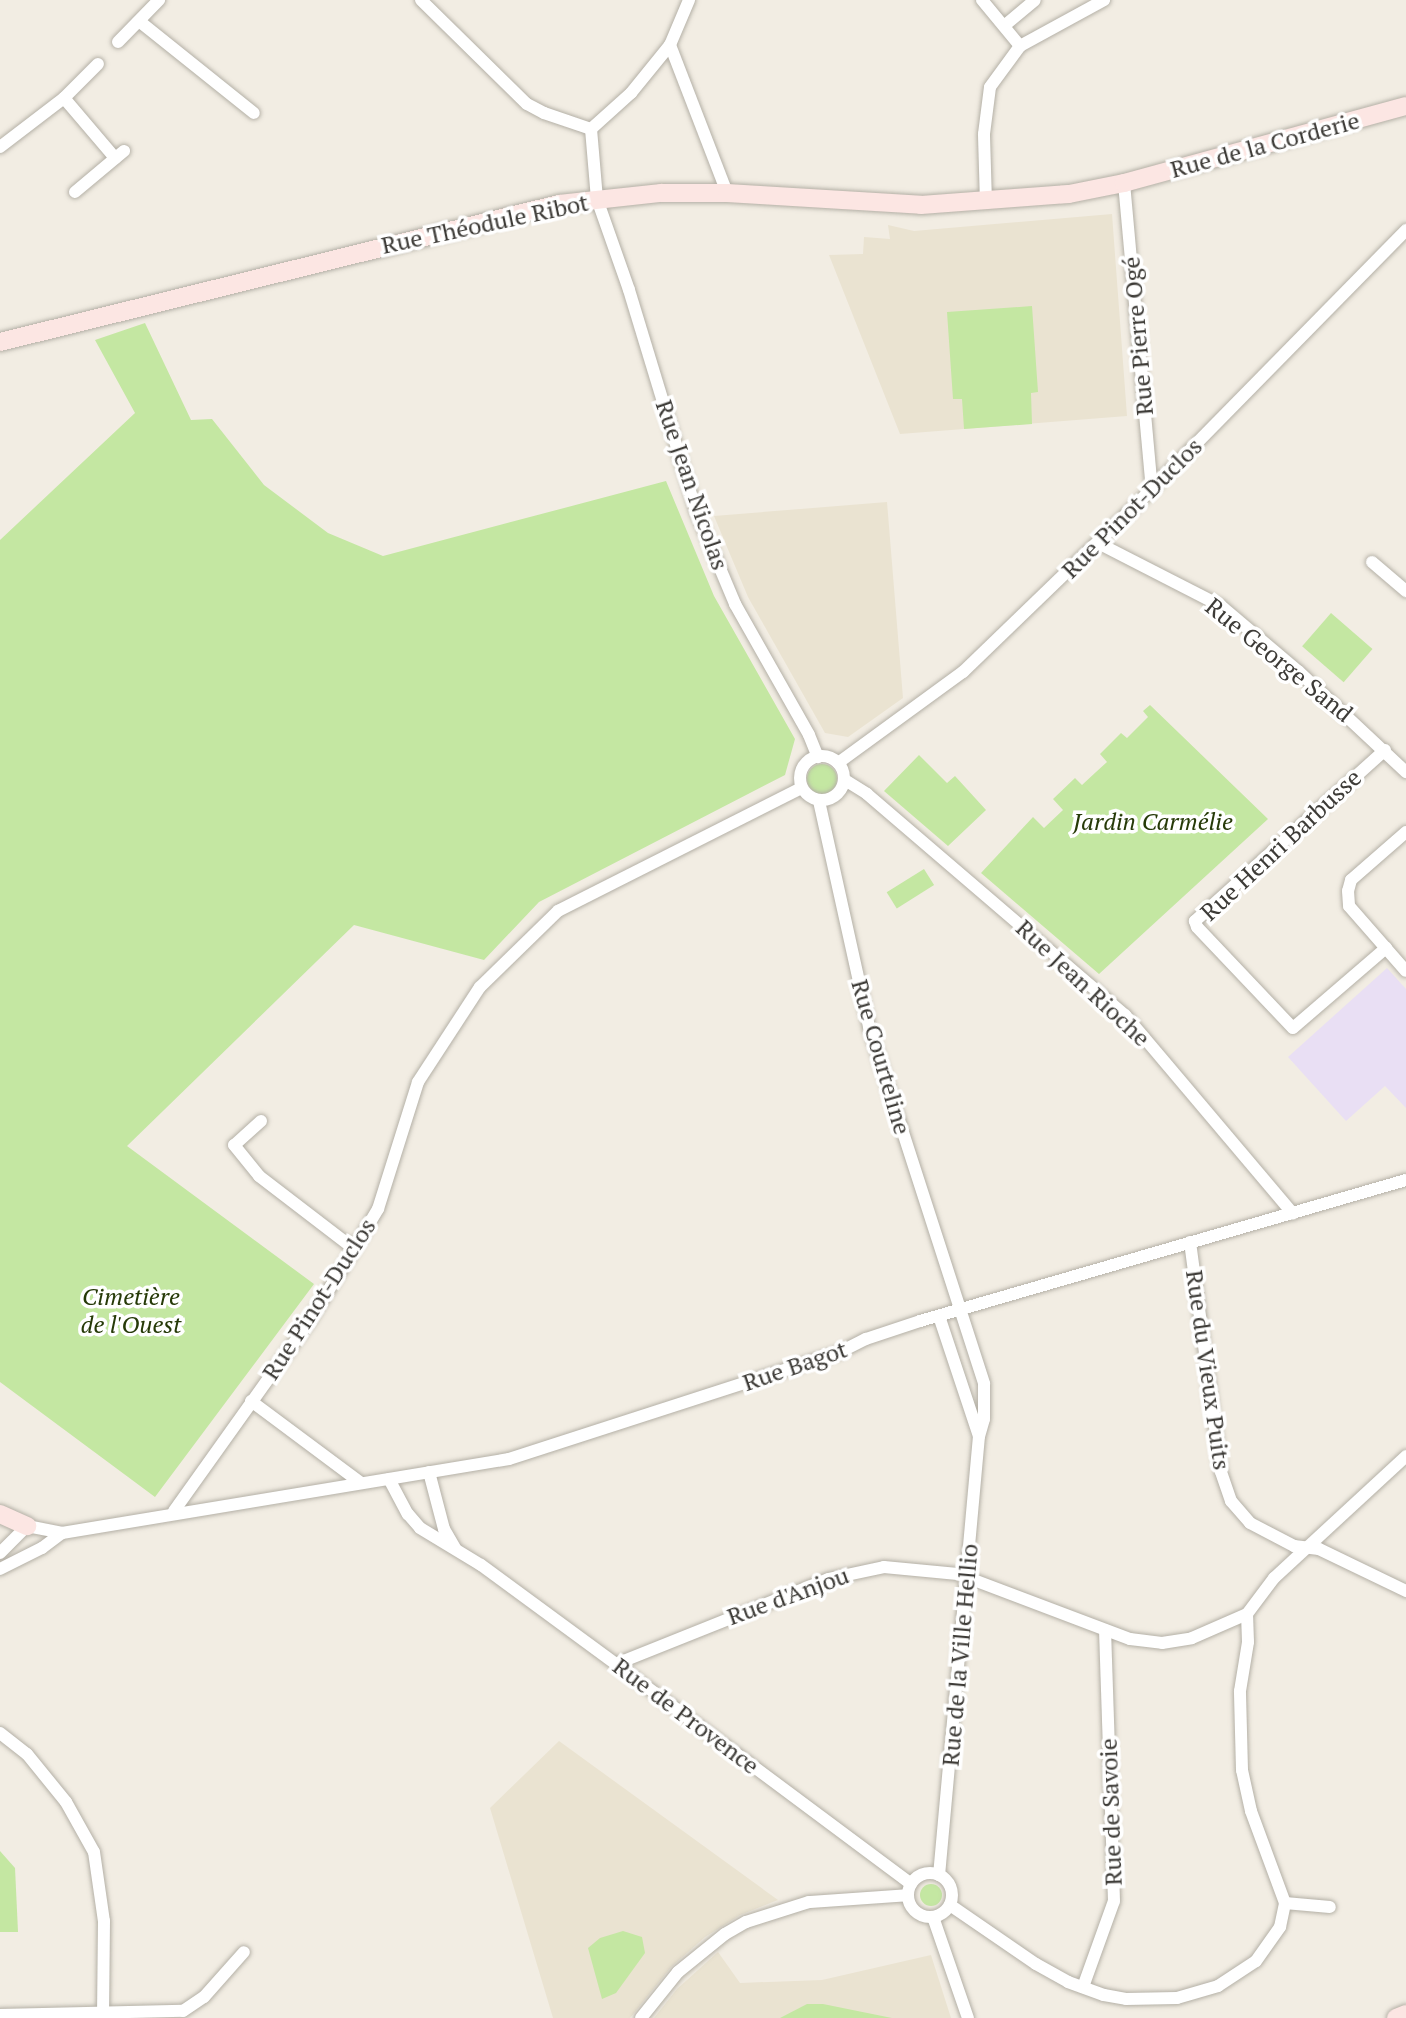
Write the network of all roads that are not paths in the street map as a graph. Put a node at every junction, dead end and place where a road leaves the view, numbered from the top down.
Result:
1 (159, 0) edge
2 (421, 0) edge
3 (689, 0) edge
4 (982, 0) edge
5 (1035, 0) edge
6 (1104, 0) edge
7 (139, 21) junction
8 (1004, 26) junction
9 (118, 42) dead end
10 (670, 45) junction
11 (1020, 46) junction
12 (98, 64) dead end
13 (64, 98) junction
14 (1406, 106) edge
15 (254, 113) dead end
16 (591, 129) junction
17 (0, 147) edge
18 (1124, 183) junction
19 (75, 192) dead end
20 (727, 193) junction
21 (597, 199) junction
22 (986, 203) junction
23 (1406, 230) edge
24 (0, 342) edge
25 (1152, 489) junction
26 (1098, 543) junction
27 (1372, 562) dead end
28 (1406, 591) edge
29 (1385, 750) junction
30 (818, 757) junction
31 (838, 763) junction
32 (1406, 772) edge
33 (845, 780) junction
34 (802, 788) junction
35 (819, 801) junction
36 (1406, 832) edge
37 (1386, 948) junction
38 (1406, 971) edge
39 (261, 1121) dead end
40 (1406, 1180) edge
41 (1293, 1214) junction
42 (1190, 1242) junction
43 (354, 1249) junction
44 (959, 1310) junction
45 (939, 1316) junction
46 (251, 1401) junction
47 (979, 1436) junction
48 (1406, 1456) edge
49 (429, 1472) junction
50 (389, 1479) junction
51 (361, 1483) junction
52 (174, 1511) junction
53 (0, 1514) edge
54 (27, 1526) junction
55 (62, 1533) junction
56 (1307, 1547) junction
57 (458, 1552) junction
58 (0, 1553) edge
59 (0, 1569) edge
60 (967, 1578) junction
61 (1406, 1591) edge
62 (1247, 1614) junction
63 (1105, 1630) junction
64 (616, 1664) junction
65 (2, 1738) edge
66 (939, 1875) junction
67 (910, 1890) junction
68 (1285, 1903) junction
69 (950, 1905) junction
70 (1330, 1907) dead end
71 (933, 1917) junction
72 (244, 1952) dead end
73 (1083, 1987) junction
74 (103, 2014) junction
75 (1406, 2014) edge
76 (0, 2015) edge
77 (641, 2018) edge
78 (968, 2018) edge
79 (1396, 2018) edge

1 - 7 street
2 - 16 street
3 - 10 street
4 - 8 street
5 - 8 street
6 - 11 street
7 - 9 street
7 - 15 street
8 - 11 street
10 - 16 street
10 - 20 street
11 - 22 street
12 - 13 street
13 - 17 street
13 - 19 street
14 - 18 main road, Rue de la Corderie
16 - 21 street, Rue Jean Nicolas
18 - 22 main road, Rue Théodule Ribot
18 - 25 street, Rue Pierre Ogé
20 - 21 main road, Rue Théodule Ribot
20 - 22 main road, Rue Théodule Ribot
21 - 24 main road, Rue Théodule Ribot
21 - 30 street, Rue Jean Nicolas
23 - 25 street, Rue Pinot-Duclos
25 - 26 street, Rue Pinot-Duclos
26 - 29 street, Rue George Sand
26 - 31 street, Rue Pinot-Duclos
27 - 28 street
29 - 32 street, Rue George Sand
29 - 37 street, Rue Henri Barbusse
30 - 31 street
30 - 34 street
31 - 33 street
33 - 35 street
33 - 41 street, Rue Jean Rioche
34 - 35 street
34 - 43 street, Rue Pinot-Duclos
35 - 44 street, Rue Courteline
36 - 37 street
37 - 38 street
39 - 43 street
40 - 41 street, Rue Bagot
41 - 42 street, Rue Bagot
42 - 44 street, Rue Bagot
42 - 56 street, Rue du Vieux Puits
43 - 46 street, Rue Pinot-Duclos
44 - 45 street, Rue Bagot
44 - 47 street, Rue de la Ville Hellio
45 - 47 street, Rue de la Ville Hellio
45 - 49 street, Rue Bagot
46 - 51 street
46 - 52 street, Rue Pinot-Duclos
47 - 60 street, Rue de la Ville Hellio
48 - 56 street
49 - 50 street, Rue Bagot
49 - 57 street, Rue de Provence
50 - 51 street, Rue Bagot
50 - 57 street, Rue de Provence
51 - 52 street, Rue Bagot
52 - 55 street, Rue Bagot
53 - 54 main road
54 - 55 street
54 - 58 street
55 - 59 street
56 - 61 street, Rue du Vieux Puits
56 - 62 street
57 - 64 street, Rue de Provence
60 - 63 street, Rue d'Anjou
60 - 64 street, Rue d'Anjou
60 - 66 street, Rue de la Ville Hellio
62 - 63 street, Rue d'Anjou
62 - 68 street
63 - 73 street, Rue de Savoie
64 - 67 street, Rue de Provence
65 - 74 street
66 - 67 street
66 - 69 street
67 - 71 street
67 - 77 street
68 - 70 street
68 - 73 street
69 - 71 street
69 - 73 street
71 - 78 street
72 - 74 street
74 - 76 street
75 - 79 main road

